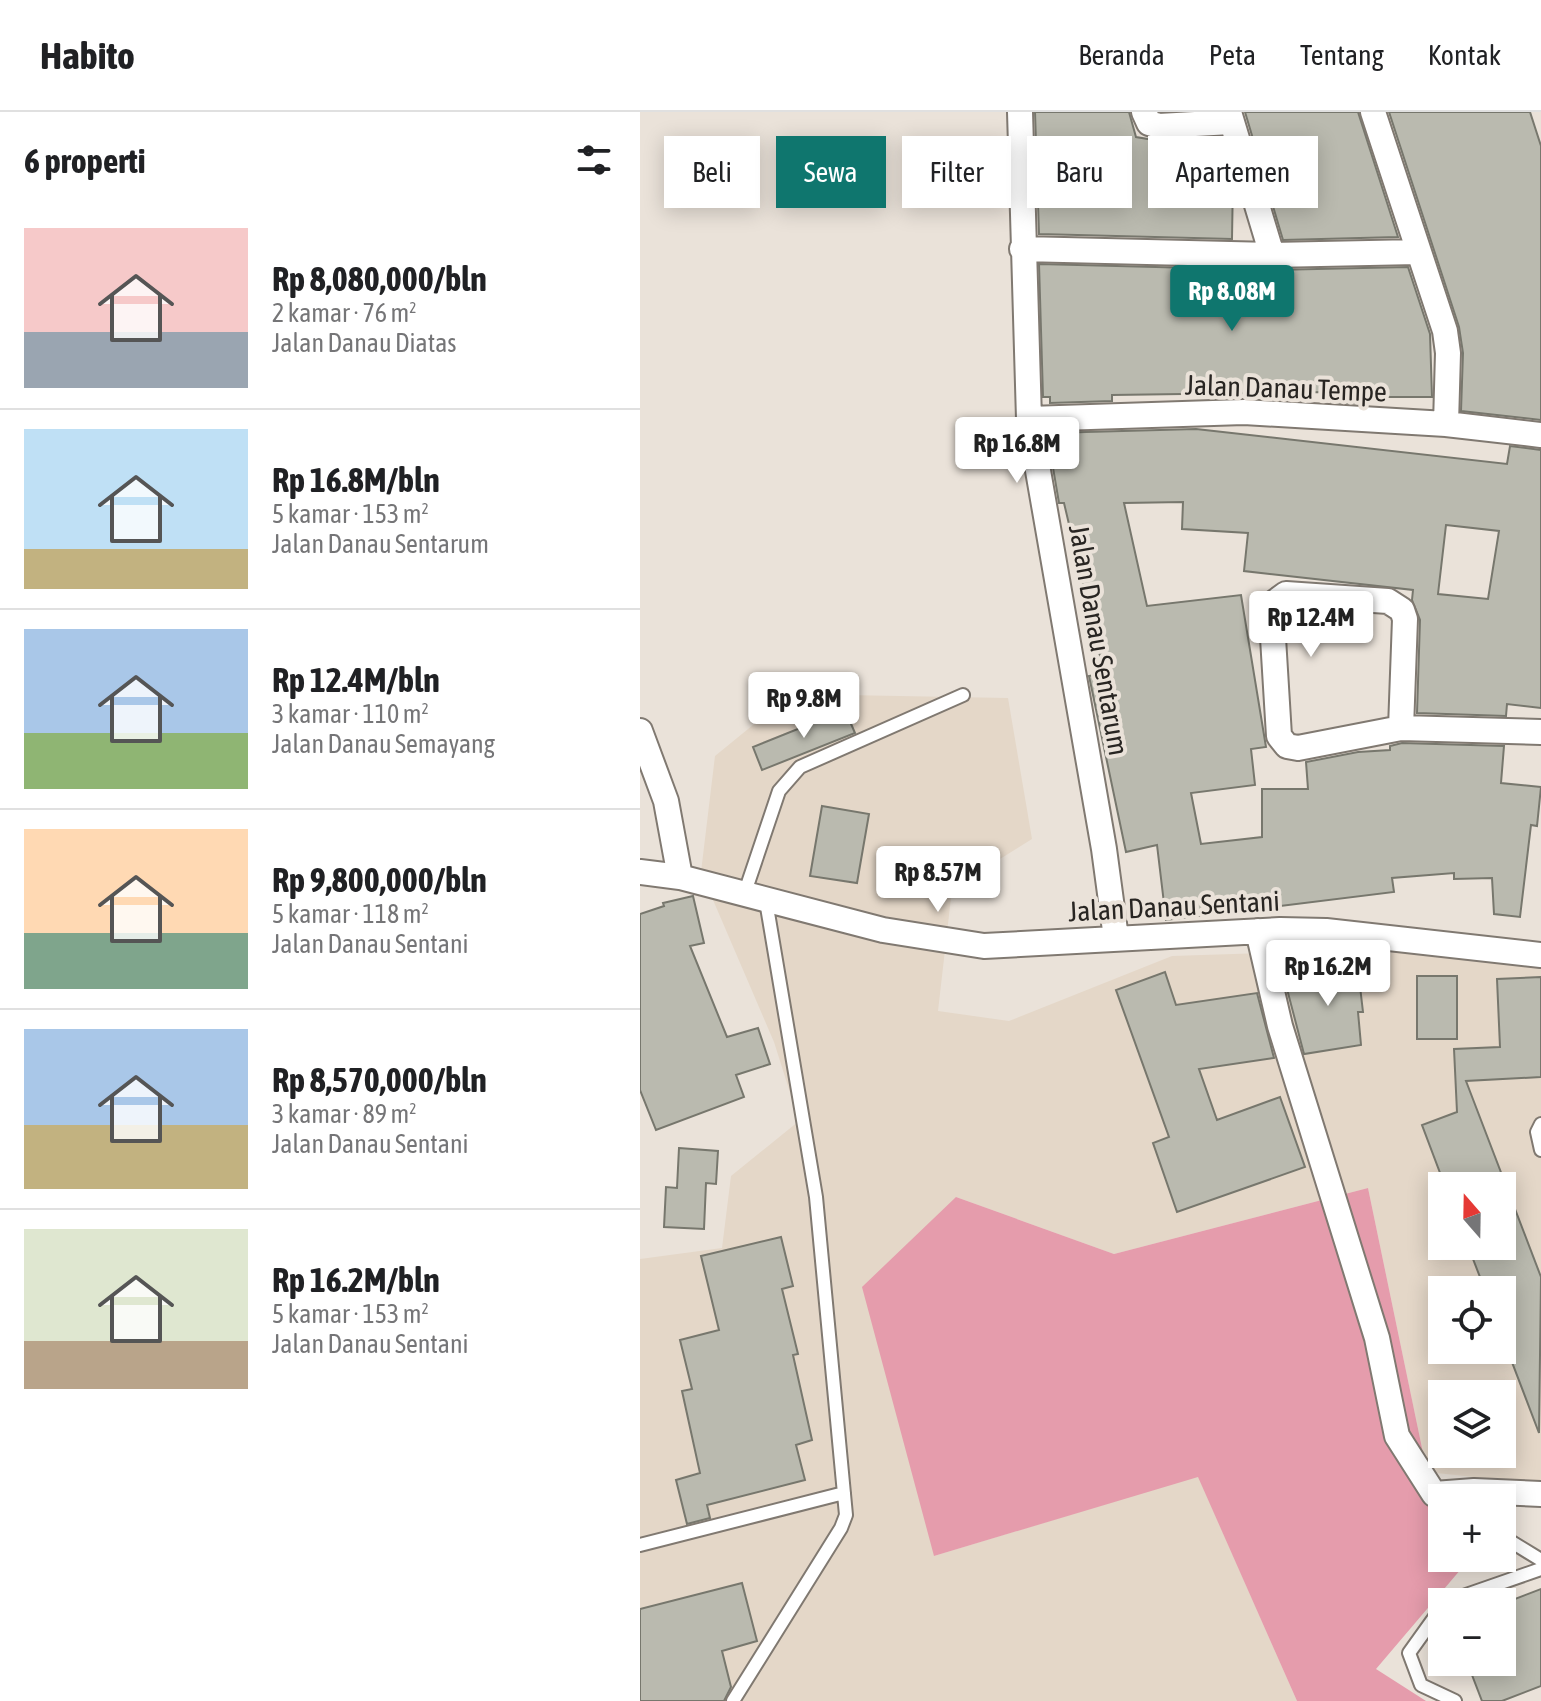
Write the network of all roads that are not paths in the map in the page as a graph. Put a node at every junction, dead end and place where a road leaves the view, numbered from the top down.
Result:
1 (1020, 112) edge
2 (1144, 112) edge
3 (1373, 112) edge
4 (1230, 117) edge
5 (1022, 249) junction
6 (1417, 252) junction
7 (1272, 255) junction
8 (1029, 419) junction
9 (1446, 424) junction
10 (1541, 435) edge
11 (963, 695) dead end
12 (1401, 728) junction
13 (640, 731) edge
14 (1541, 732) edge
15 (640, 872) edge
16 (680, 877) junction
17 (755, 898) junction
18 (1258, 931) junction
19 (1116, 938) junction
20 (1540, 948) edge
21 (1541, 1124) edge
22 (1541, 1150) edge
23 (1428, 1485) edge
24 (844, 1493) junction
25 (1516, 1494) edge
26 (1541, 1494) edge
27 (640, 1545) edge
28 (1516, 1545) edge
29 (1541, 1560) edge
30 (1541, 1569) edge
31 (1486, 1588) edge
32 (1428, 1627) edge
33 (733, 1701) edge
34 (1455, 1701) edge

1 - 5 street, Jalan Danau Sentarum
2 - 4 street
3 - 6 street
4 - 7 street
5 - 7 street
5 - 8 street, Jalan Danau Sentarum
6 - 7 street
6 - 9 street
8 - 9 street, Jalan Danau Tempe
8 - 19 street, Jalan Danau Sentarum
9 - 10 street, Jalan Danau Tempe
11 - 17 lane
12 - 12 street
12 - 14 street
13 - 16 street
15 - 16 street, Jalan Danau Sentani
16 - 17 street, Jalan Danau Sentani
17 - 19 street, Jalan Danau Sentani
17 - 24 lane
18 - 19 street, Jalan Danau Sentani
18 - 20 street, Jalan Danau Sentani
18 - 23 street
21 - 22 lane
24 - 27 lane
24 - 33 lane
25 - 26 street
28 - 29 lane
30 - 31 lane
32 - 34 lane

